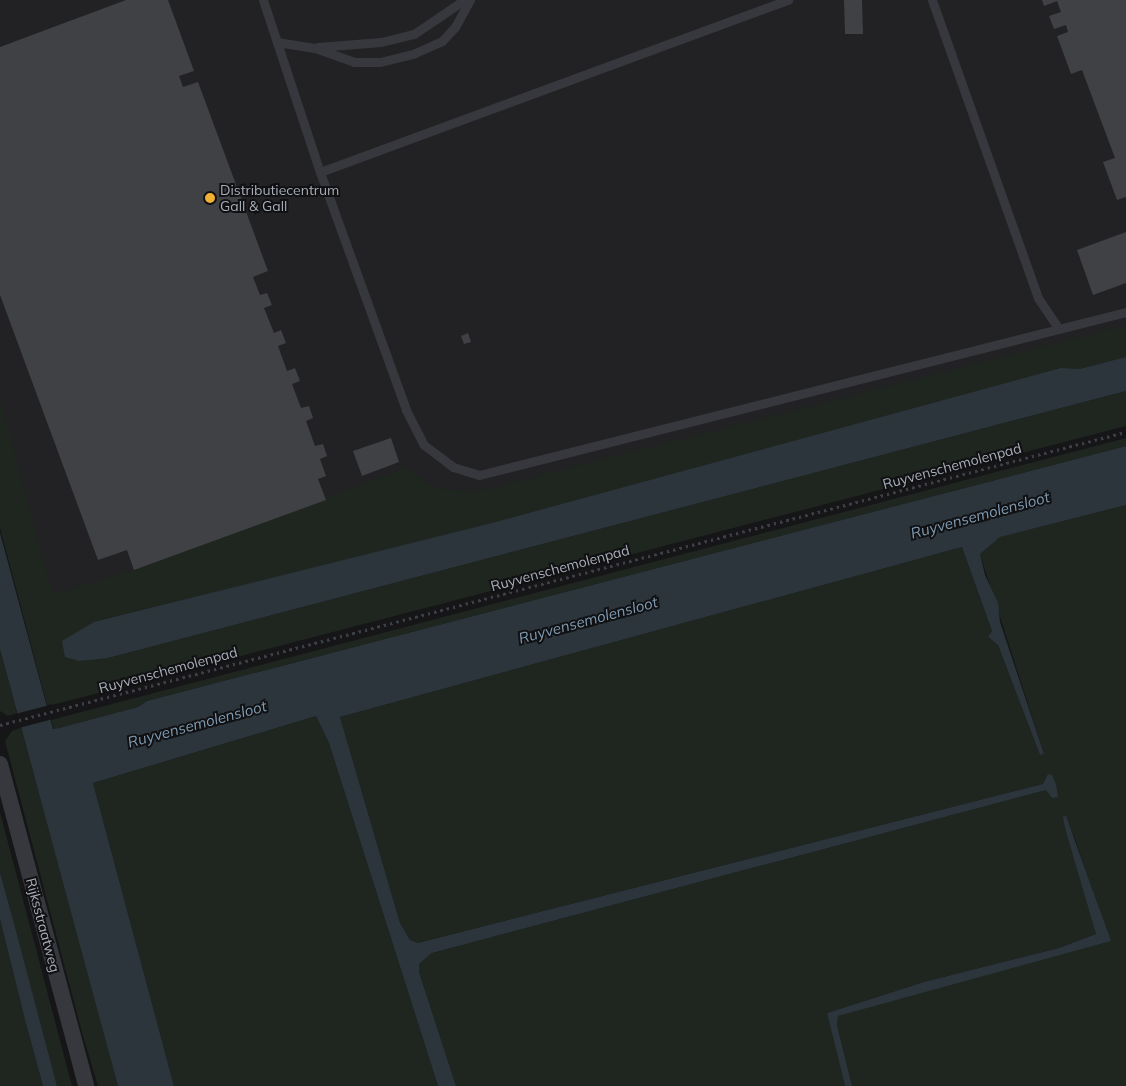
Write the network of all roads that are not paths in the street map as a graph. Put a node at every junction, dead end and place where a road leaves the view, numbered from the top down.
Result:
1 (263, 0) edge
2 (464, 0) edge
3 (470, 0) edge
4 (788, 0) edge
5 (932, 0) edge
6 (278, 42) junction
7 (315, 48) junction
8 (320, 172) junction
9 (1126, 312) edge
10 (1059, 329) junction
11 (0, 764) edge
12 (86, 1086) edge

1 - 6 lane
2 - 7 lane
3 - 7 lane
4 - 8 lane
5 - 10 lane
6 - 7 lane
6 - 8 lane
8 - 10 lane
9 - 10 lane
11 - 12 street, Rijksstraatweg

